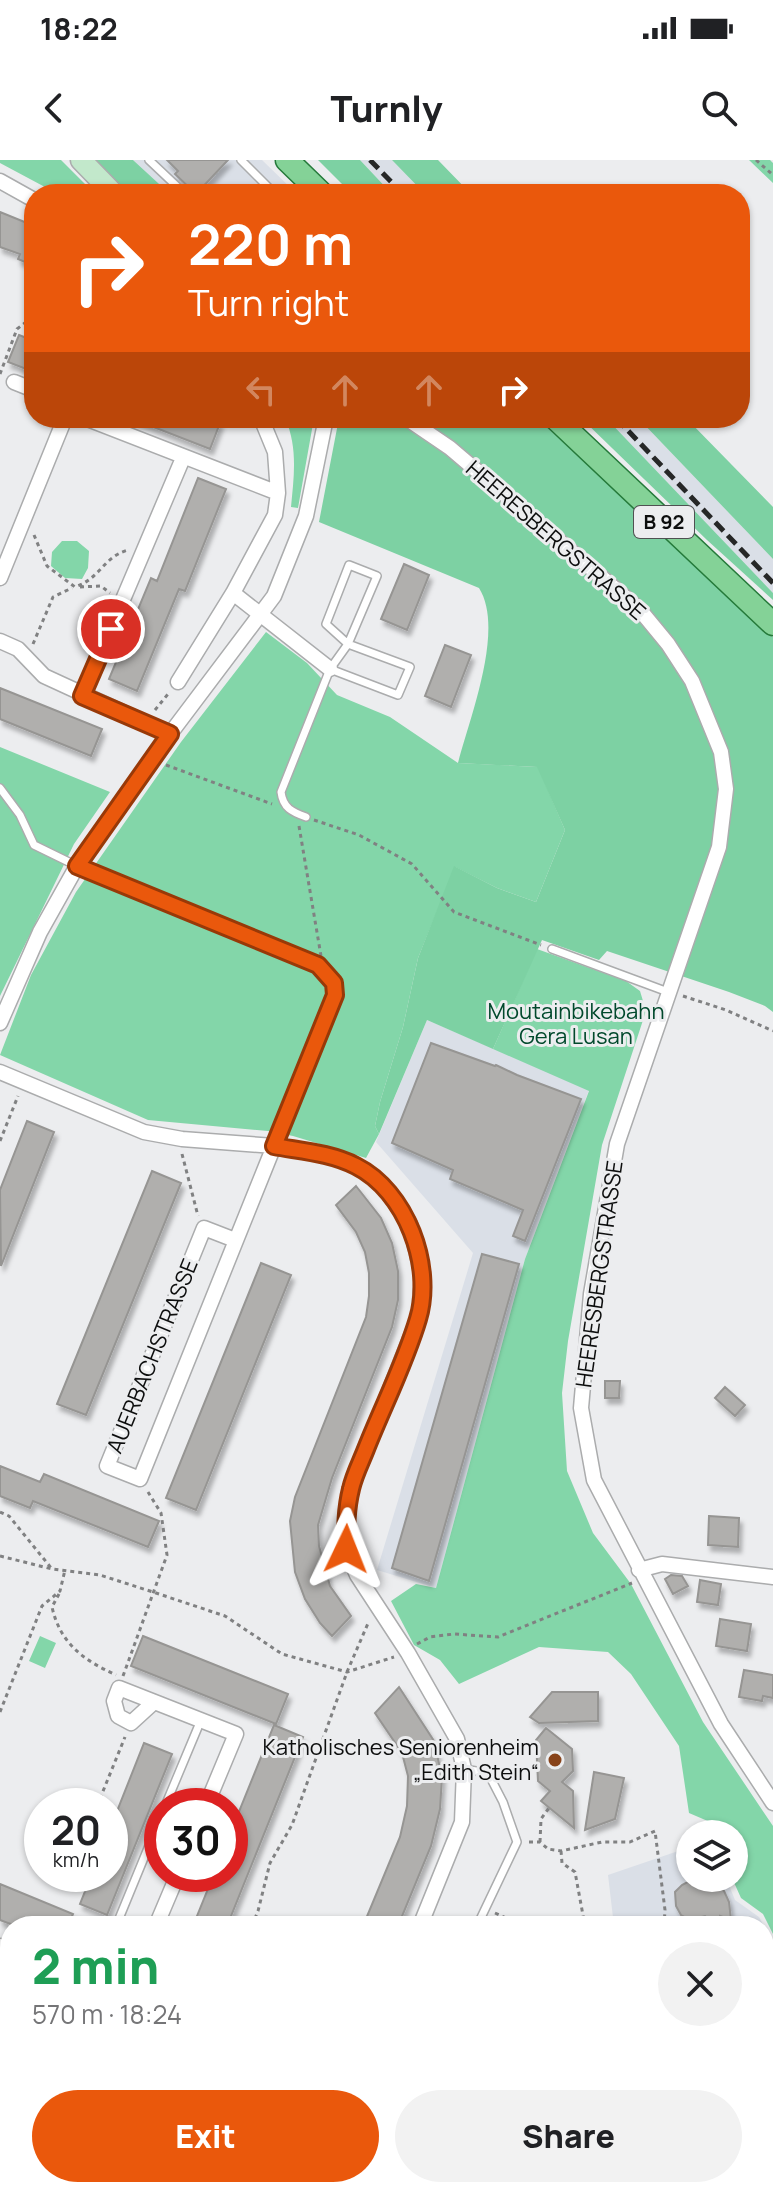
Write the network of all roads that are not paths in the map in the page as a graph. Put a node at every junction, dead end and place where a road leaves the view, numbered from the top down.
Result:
1 (81, 160) edge
2 (149, 160) edge
3 (241, 160) edge
4 (287, 160) edge
5 (0, 181) edge
6 (104, 184) edge
7 (174, 184) edge
8 (265, 184) edge
9 (312, 184) edge
10 (24, 194) edge
11 (14, 382) dead end
12 (24, 386) edge
13 (61, 428) edge
14 (110, 428) edge
15 (265, 428) edge
16 (324, 428) edge
17 (420, 428) edge
18 (566, 428) edge
19 (183, 458) junction
20 (278, 493) junction
21 (0, 578) edge
22 (233, 593) junction
23 (262, 616) junction
24 (773, 624) edge
25 (0, 641) edge
26 (348, 644) junction
27 (330, 669) junction
28 (178, 682) road end
29 (82, 696) junction
30 (170, 734) junction
31 (0, 788) edge
32 (302, 815) road end
33 (77, 866) junction
34 (552, 949) road end
35 (668, 992) junction
36 (0, 1023) edge
37 (0, 1072) edge
38 (274, 1146) junction
39 (235, 1240) junction
40 (641, 1574) junction
41 (773, 1577) edge
42 (154, 1702) junction
43 (201, 1720) junction
44 (464, 1769) junction
45 (173, 1788) edge
46 (214, 1788) edge
47 (773, 1803) edge
48 (144, 1858) edge
49 (170, 1892) edge
50 (120, 1916) edge
51 (160, 1916) edge
52 (424, 1916) edge
53 (482, 1916) edge

1 - 6 street
2 - 7 lane
3 - 8 lane
4 - 9 main road
5 - 10 street
11 - 12 street
13 - 21 street
14 - 19 street
15 - 20 street
16 - 23 street
17 - 35 street, HEERESBERGSTRASSE
18 - 24 main road, B 92
19 - 20 street
19 - 29 street
20 - 22 street
22 - 23 street
22 - 28 street
23 - 27 street
23 - 30 street
25 - 29 street
26 - 26 lane
26 - 27 lane
26 - 27 lane
27 - 32 lane
29 - 30 street
30 - 33 street
31 - 33 lane
33 - 36 street
33 - 38 lane
34 - 35 lane
35 - 40 street, HEERESBERGSTRASSE
37 - 38 street
38 - 39 street, AUERBACHSTRASSE
38 - 44 street
39 - 39 street, AUERBACHSTRASSE
40 - 41 street
40 - 47 street, HEERESBERGSTRASSE
42 - 42 street
42 - 43 street
43 - 45 lane
43 - 46 street
44 - 52 street
44 - 53 lane
48 - 50 lane
49 - 51 street

